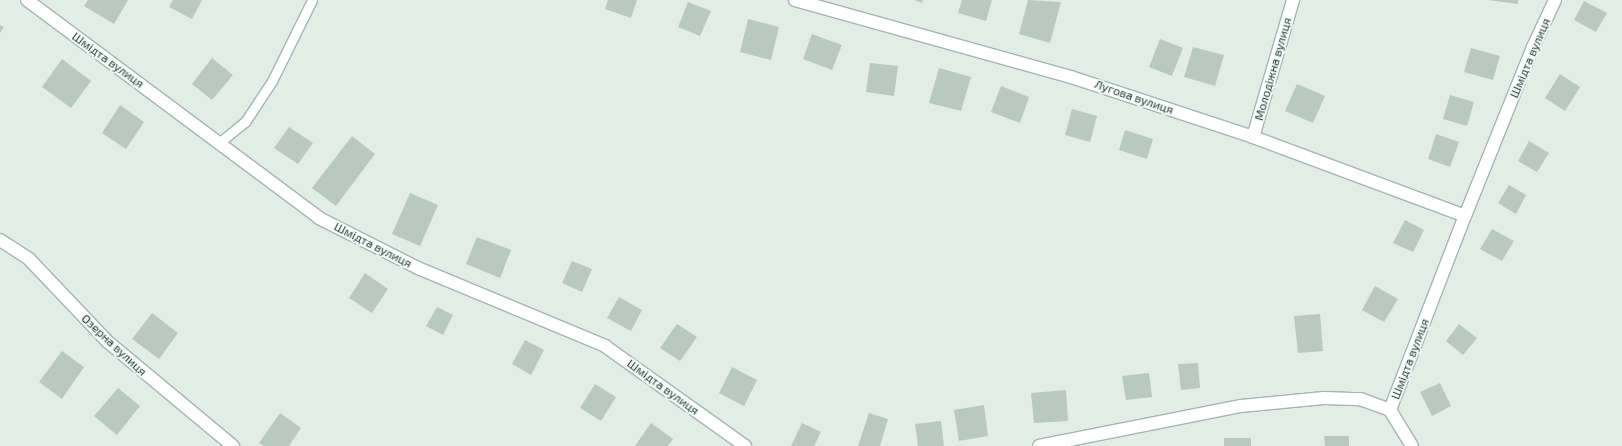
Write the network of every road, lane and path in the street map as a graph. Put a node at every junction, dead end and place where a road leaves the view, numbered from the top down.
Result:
1 (27, 0) edge
2 (312, 0) edge
3 (796, 0) edge
4 (1293, 0) edge
5 (1555, 0) edge
6 (1253, 137) junction
7 (220, 142) junction
8 (1465, 216) junction
9 (0, 240) edge
10 (1390, 410) junction
11 (232, 446) edge
12 (745, 446) edge
13 (1039, 446) edge
14 (1412, 446) edge

1 - 7 street, Шмідта вулиця
2 - 7 lane
3 - 6 street, Лугова вулиця
4 - 6 street, Молодіжна вулиця
5 - 8 street, Шмідта вулиця
6 - 8 street, Лугова вулиця
7 - 12 street, Шмідта вулиця
8 - 10 street, Шмідта вулиця
9 - 11 street, Озерна вулиця
10 - 13 street, Шмідта вулиця
10 - 14 street

